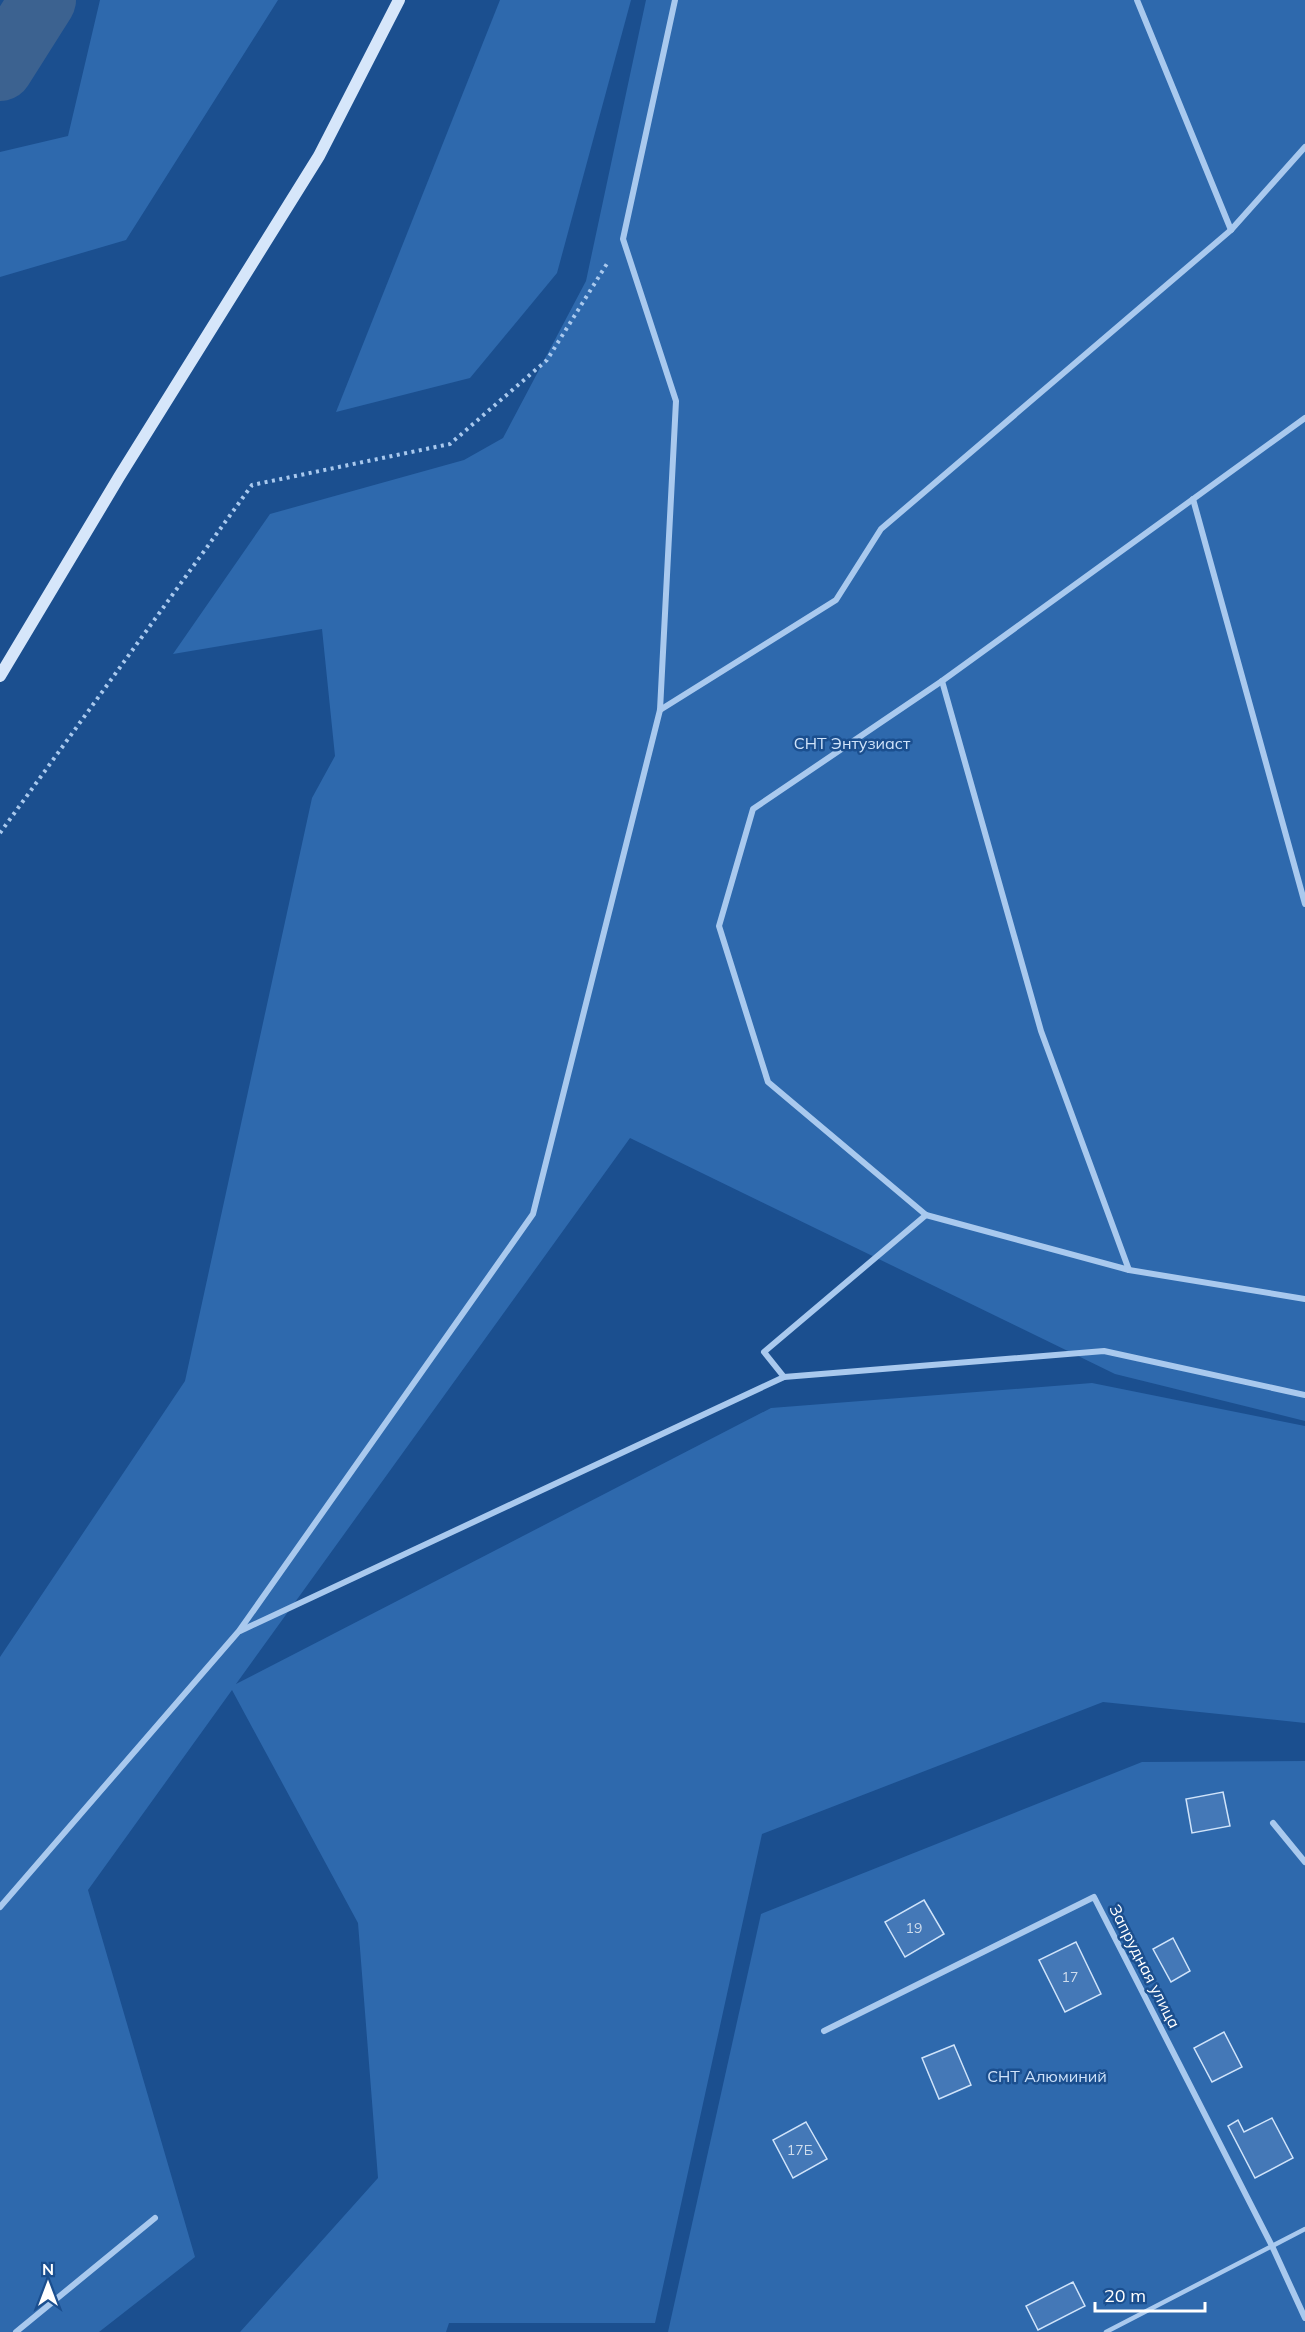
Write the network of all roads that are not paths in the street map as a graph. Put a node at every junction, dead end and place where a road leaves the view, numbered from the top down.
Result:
1 (399, 0) edge
2 (675, 0) edge
3 (1137, 0) edge
4 (1305, 147) edge
5 (1232, 230) junction
6 (1305, 418) edge
7 (1193, 499) junction
8 (0, 676) edge
9 (942, 681) junction
10 (660, 710) junction
11 (1305, 904) edge
12 (926, 1215) junction
13 (1129, 1270) junction
14 (1305, 1299) edge
15 (784, 1377) junction
16 (1305, 1395) edge
17 (239, 1631) junction
18 (1273, 1823) dead end
19 (1305, 1862) edge
20 (0, 1907) edge
21 (824, 2031) dead end
22 (155, 2218) dead end
23 (1305, 2229) edge
24 (1272, 2246) junction
25 (1305, 2318) edge
26 (16, 2332) edge
27 (1106, 2332) edge

1 - 8 street
2 - 10 street
3 - 5 street
4 - 5 street
5 - 10 street
6 - 7 street
7 - 9 street
7 - 11 street
9 - 12 street
9 - 13 street
10 - 17 street
12 - 13 street
12 - 15 street
13 - 14 street
15 - 16 street
15 - 17 street
17 - 20 street
18 - 19 street
21 - 24 street, Запрудная улица
22 - 26 street
23 - 24 lane
24 - 25 street, Запрудная улица
24 - 27 lane

